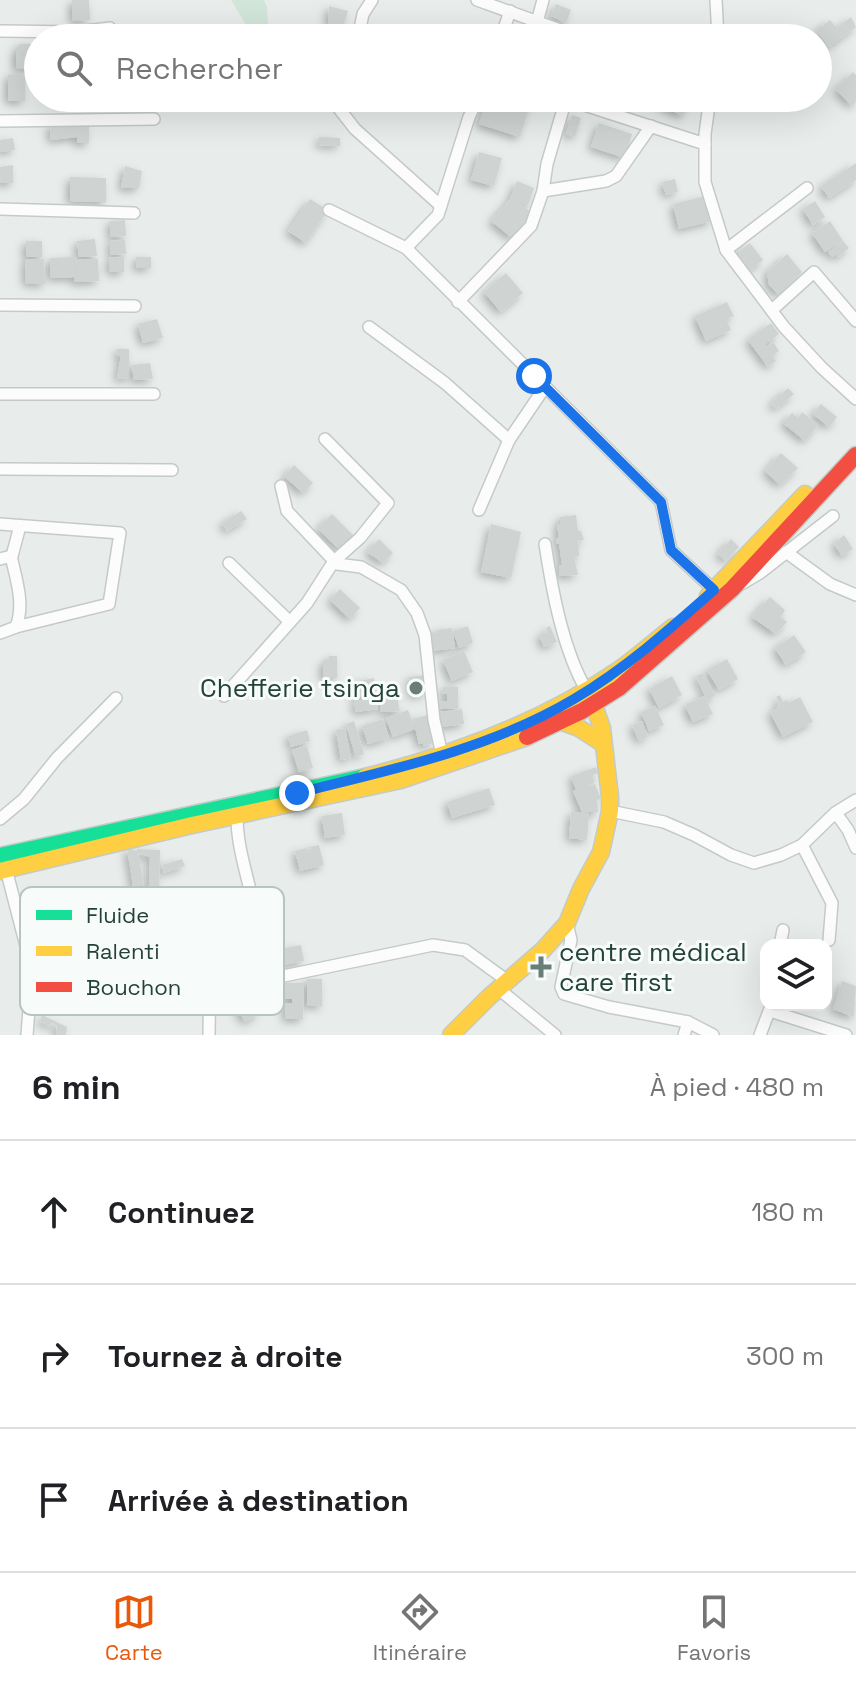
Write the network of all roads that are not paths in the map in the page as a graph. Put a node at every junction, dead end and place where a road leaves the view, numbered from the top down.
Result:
1 (372, 0) edge
2 (477, 0) edge
3 (543, 0) edge
4 (716, 0) edge
5 (510, 11) junction
6 (537, 22) junction
7 (361, 24) edge
8 (506, 24) edge
9 (543, 24) edge
10 (717, 24) edge
11 (0, 31) edge
12 (24, 31) edge
13 (342, 112) edge
14 (471, 112) edge
15 (560, 112) edge
16 (608, 112) edge
17 (708, 112) edge
18 (154, 119) dead end
19 (0, 121) edge
20 (651, 126) junction
21 (705, 144) junction
22 (807, 188) dead end
23 (543, 191) junction
24 (441, 206) junction
25 (0, 209) edge
26 (329, 210) dead end
27 (134, 213) dead end
28 (406, 248) junction
29 (726, 250) junction
30 (458, 302) junction
31 (0, 305) edge
32 (135, 306) dead end
33 (772, 310) junction
34 (856, 321) edge
35 (369, 327) dead end
36 (545, 387) junction
37 (0, 394) edge
38 (154, 394) dead end
39 (856, 399) edge
40 (325, 439) dead end
41 (509, 440) junction
42 (856, 441) edge
43 (856, 455) edge
44 (0, 469) edge
45 (172, 470) dead end
46 (281, 486) dead end
47 (479, 510) dead end
48 (833, 516) dead end
49 (0, 524) edge
50 (20, 526) junction
51 (545, 544) dead end
52 (786, 552) junction
53 (5, 558) edge
54 (334, 561) junction
55 (229, 563) dead end
56 (732, 589) junction
57 (714, 590) junction
58 (856, 595) edge
59 (290, 622) junction
60 (16, 627) junction
61 (0, 633) edge
62 (617, 689) junction
63 (224, 696) dead end
64 (585, 696) junction
65 (116, 698) dead end
66 (560, 721) junction
67 (601, 740) junction
68 (442, 754) junction
69 (856, 800) edge
70 (610, 811) junction
71 (836, 813) junction
72 (237, 817) junction
73 (0, 819) edge
74 (802, 845) junction
75 (856, 848) edge
76 (2, 865) edge
77 (250, 887) edge
78 (567, 923) junction
79 (20, 927) edge
80 (783, 930) dead end
81 (781, 939) edge
82 (829, 939) edge
83 (284, 976) edge
84 (504, 986) junction
85 (770, 1011) edge
86 (779, 1011) edge
87 (29, 1015) edge
88 (209, 1015) edge
89 (688, 1022) junction
90 (27, 1035) edge
91 (209, 1035) edge
92 (451, 1035) edge
93 (555, 1035) edge
94 (684, 1035) edge
95 (713, 1035) edge
96 (760, 1035) edge
97 (846, 1035) edge

1 - 7 street
2 - 5 street
3 - 6 street
4 - 10 street
5 - 6 street
5 - 8 street
6 - 9 street
11 - 12 street
13 - 24 street
14 - 24 street
15 - 23 street
16 - 20 street
17 - 21 street
18 - 19 street
20 - 21 street
20 - 23 street
21 - 29 street
22 - 29 street
23 - 30 street
24 - 28 street
25 - 27 street
26 - 28 street
28 - 30 street
29 - 33 street
30 - 36 street
31 - 32 street
33 - 34 street
33 - 39 street
35 - 41 street
36 - 41 street
36 - 57 street
37 - 38 street
40 - 54 street
41 - 47 street
42 - 57 main road
43 - 56 main road
44 - 45 street
46 - 54 street
48 - 52 street
49 - 50 street
50 - 53 street
50 - 60 street
51 - 64 street
52 - 56 street
52 - 58 street
53 - 60 street
54 - 59 street
54 - 68 street
55 - 59 street
56 - 62 main road
57 - 64 main road
59 - 63 street
60 - 61 street
62 - 64 main road
62 - 67 main road
64 - 66 main road
64 - 67 main road
64 - 68 main road
65 - 73 street
66 - 67 main road
66 - 72 main road
67 - 70 main road
68 - 76 main road
69 - 71 street
70 - 74 street
70 - 78 main road
71 - 74 street
71 - 75 street
72 - 76 main road
72 - 77 street
74 - 82 street
76 - 79 street
78 - 84 main road
78 - 89 street
80 - 81 street
83 - 84 street
84 - 92 main road
84 - 93 street
85 - 96 street
86 - 97 street
87 - 90 street
88 - 91 street
89 - 94 street
89 - 95 street

